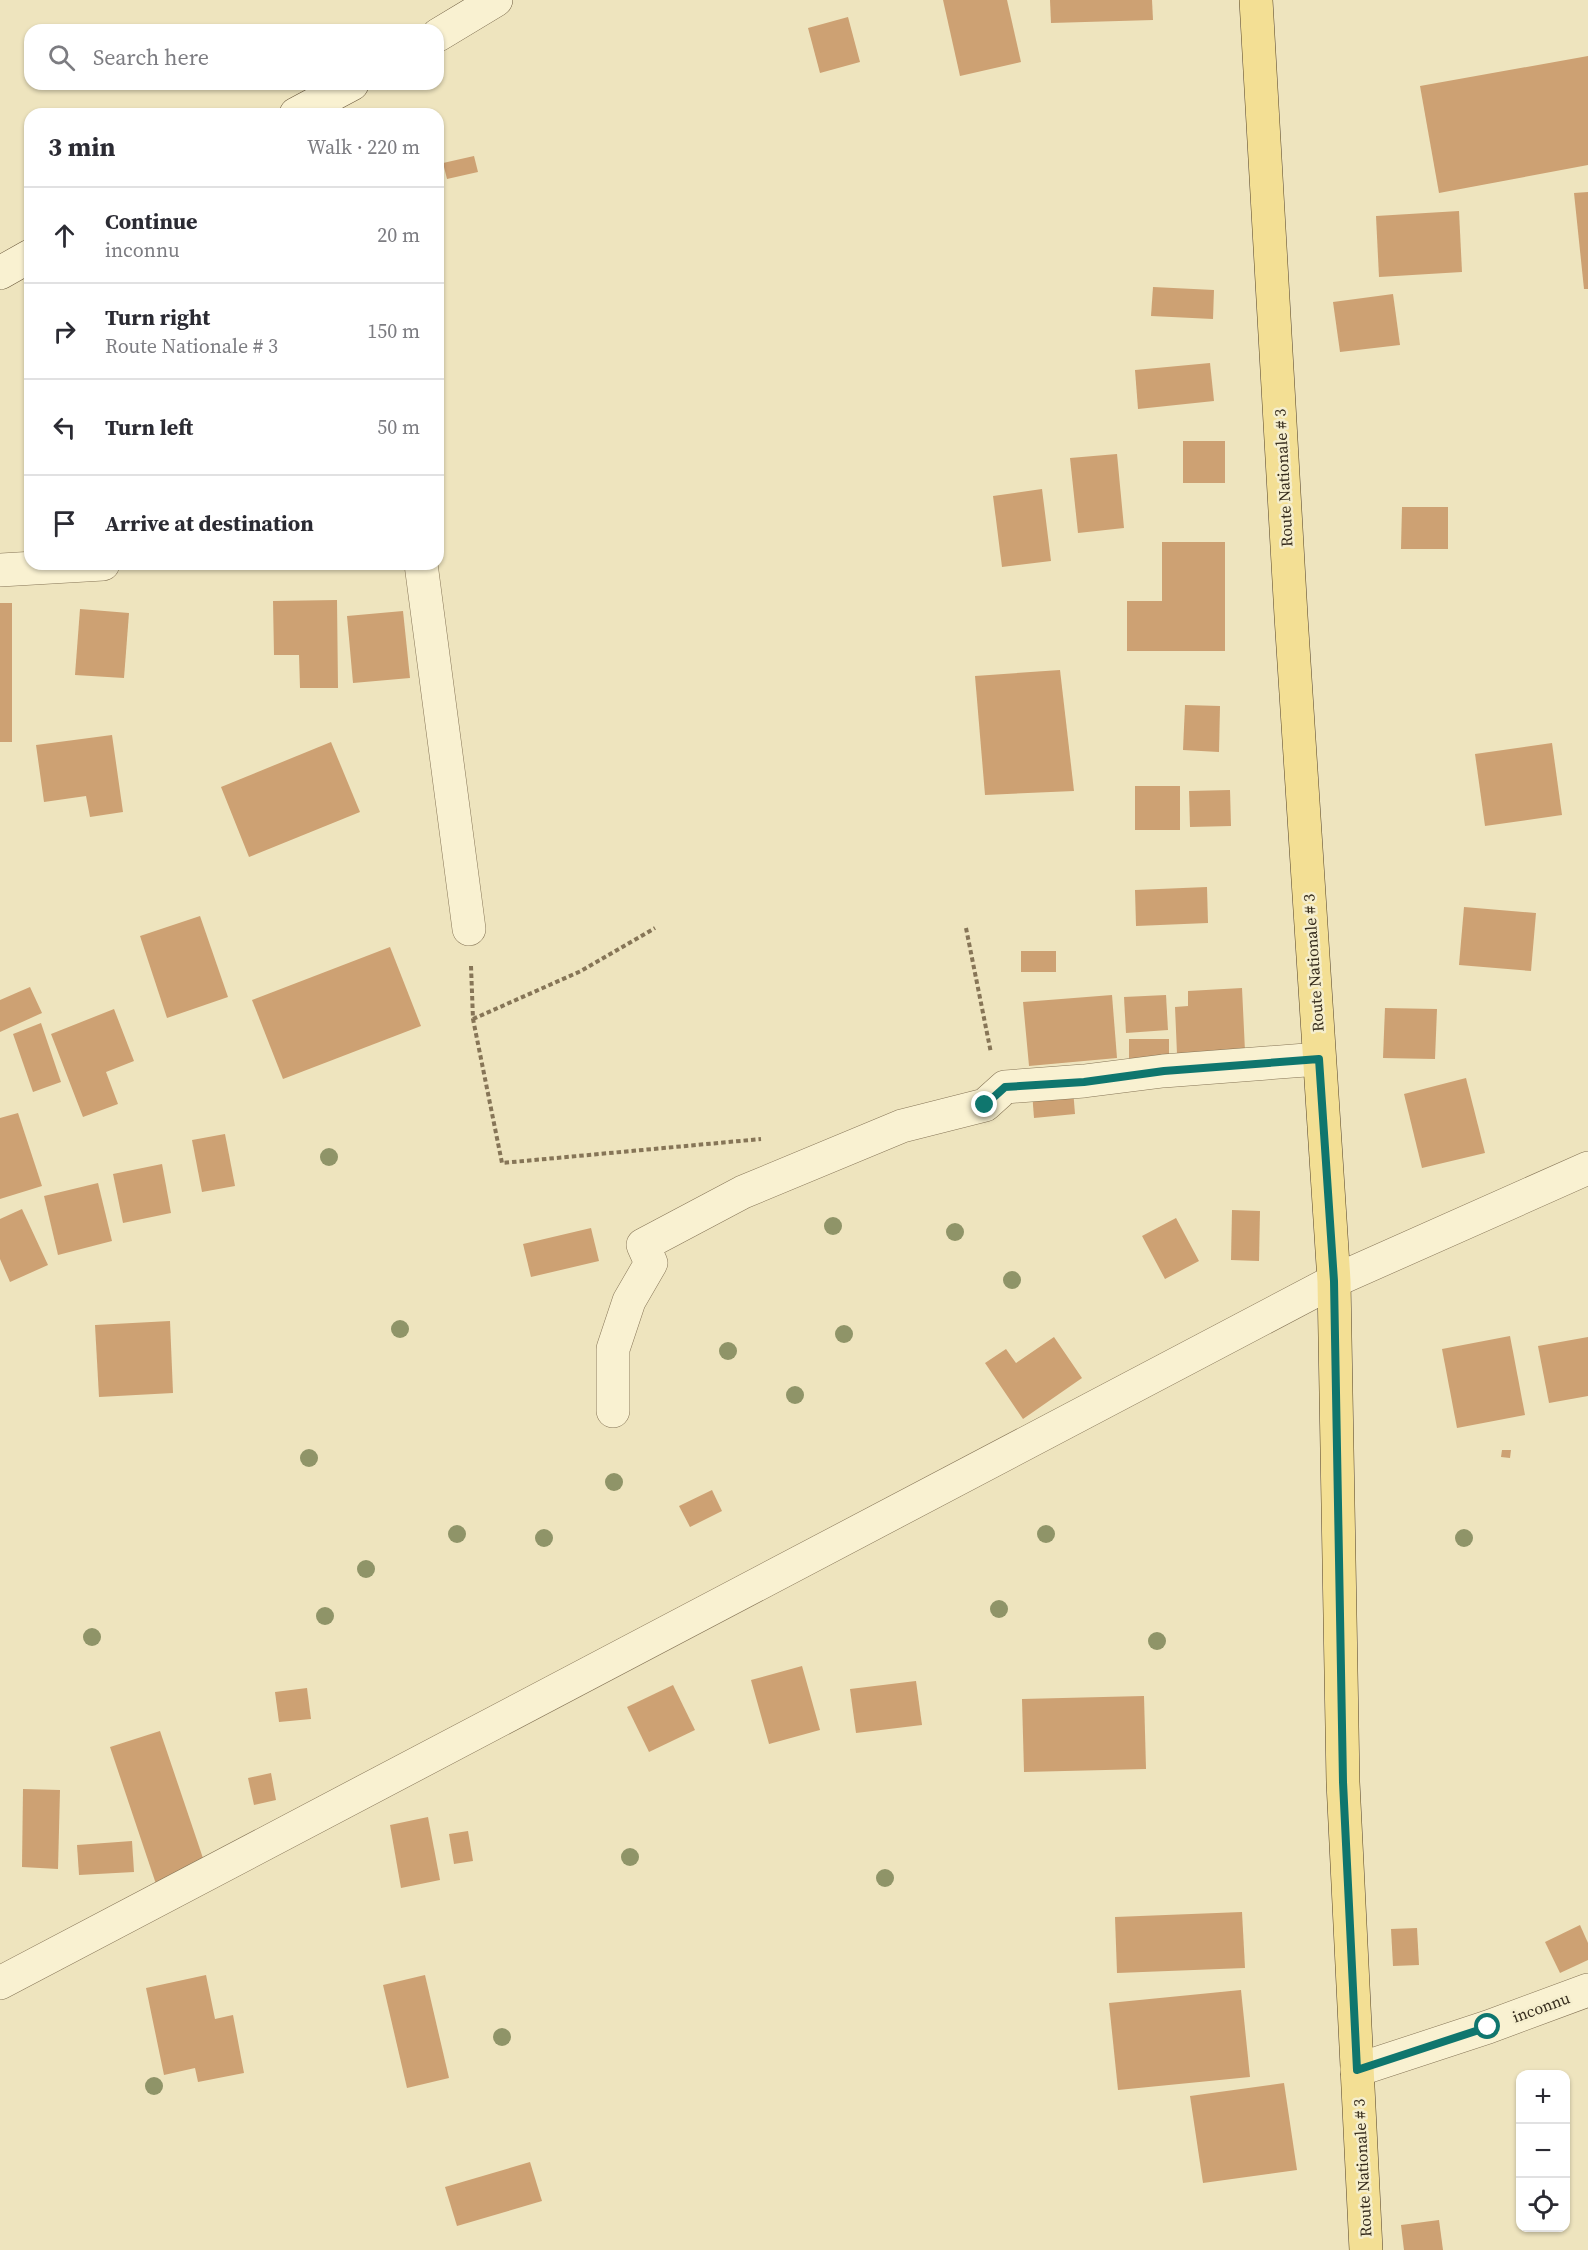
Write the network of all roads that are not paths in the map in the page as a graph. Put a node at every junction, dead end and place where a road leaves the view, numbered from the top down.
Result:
1 (496, 0) edge
2 (1256, 0) edge
3 (444, 31) edge
4 (341, 90) edge
5 (307, 108) edge
6 (24, 259) edge
7 (0, 273) edge
8 (24, 569) edge
9 (0, 570) edge
10 (422, 570) edge
11 (469, 929) road end
12 (1319, 1059) junction
13 (1588, 1168) edge
14 (1334, 1281) junction
15 (613, 1411) dead end
16 (0, 1983) edge
17 (1588, 1990) edge
18 (1357, 2070) junction
19 (1366, 2250) edge

1 - 3 street
2 - 12 main road, Route Nationale # 3
4 - 5 street
6 - 7 street
8 - 9 street
10 - 11 street
12 - 14 main road, Route Nationale # 3
12 - 15 street
13 - 14 street
14 - 16 street
14 - 18 main road, Route Nationale # 3
17 - 18 street, inconnu
18 - 19 main road, Route Nationale # 3

